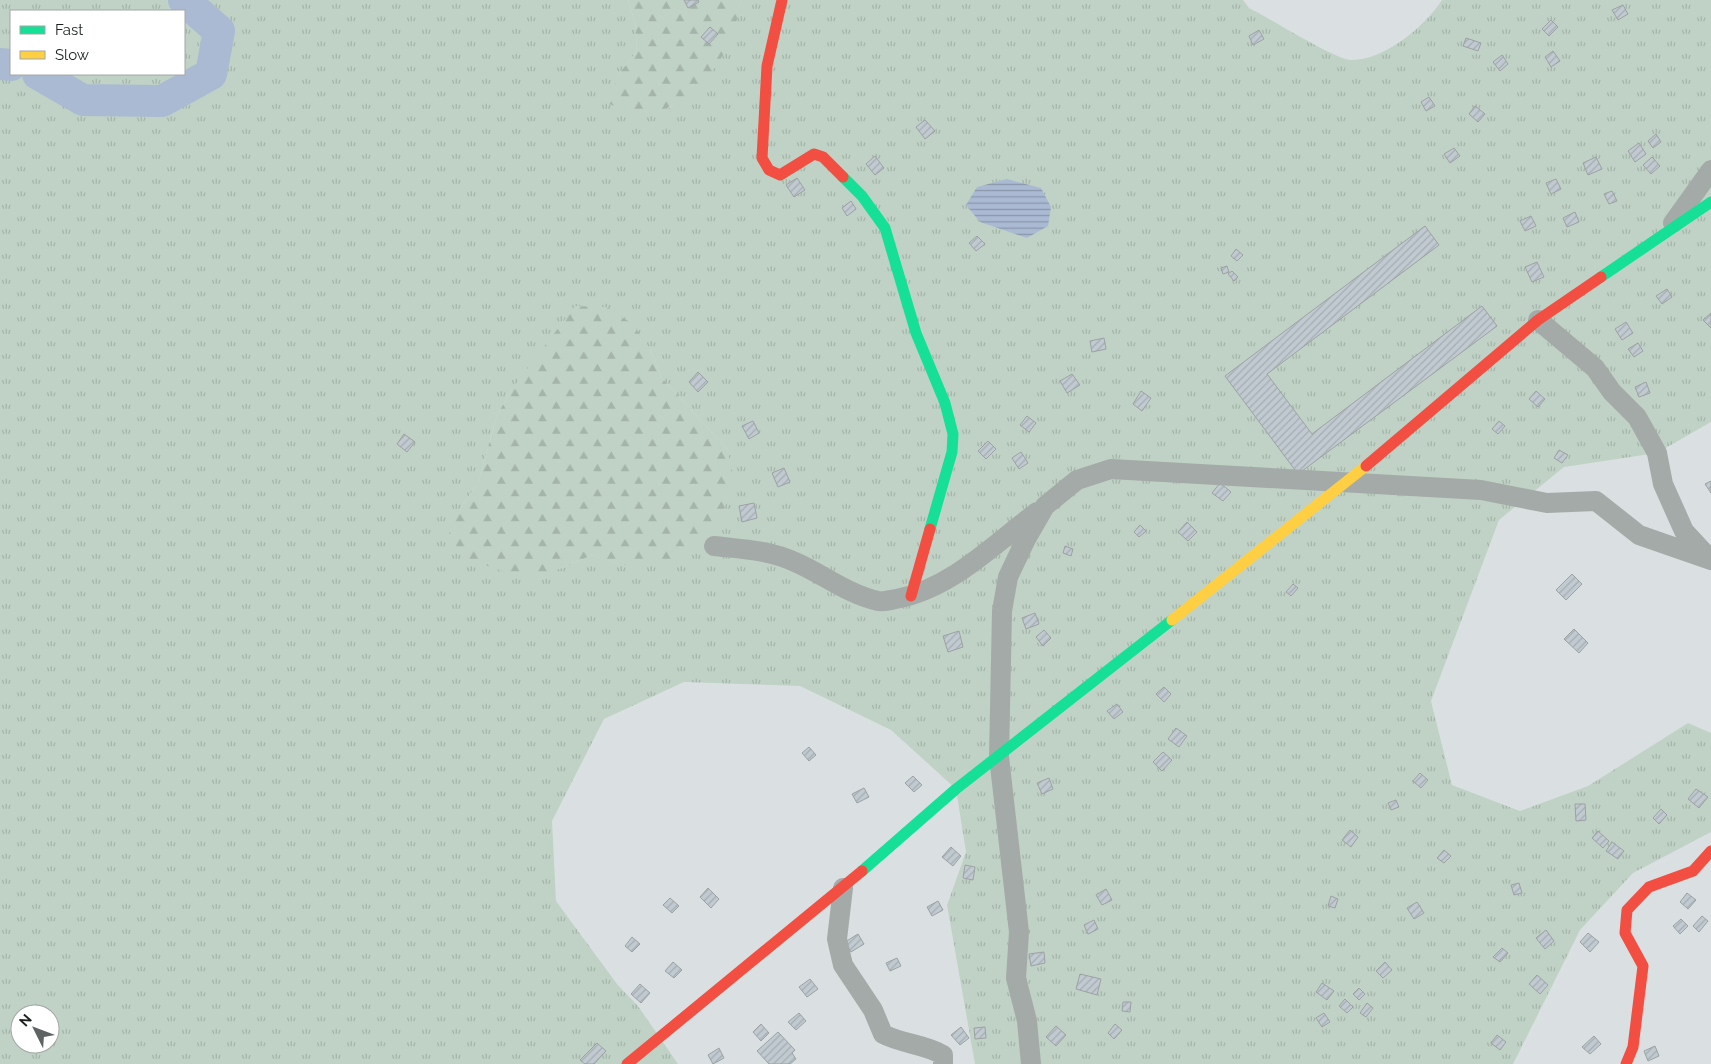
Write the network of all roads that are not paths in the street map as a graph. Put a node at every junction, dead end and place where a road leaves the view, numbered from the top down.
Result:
1 (782, 0) edge
2 (1711, 170) edge
3 (1711, 202) edge
4 (1666, 233) junction
5 (1538, 320) junction
6 (1348, 481) junction
7 (1045, 506) junction
8 (714, 546) dead end
9 (1711, 560) edge
10 (911, 596) junction
11 (999, 757) junction
12 (1711, 851) edge
13 (843, 888) junction
14 (627, 1064) edge
15 (943, 1064) edge
16 (1032, 1064) edge
17 (1626, 1064) edge

1 - 10 street
2 - 4 street
3 - 4 street
4 - 5 street
5 - 6 street
5 - 9 street
6 - 7 street
6 - 9 street
6 - 11 street
7 - 10 street
7 - 11 street
8 - 10 street
11 - 13 street
11 - 16 street
12 - 17 street
13 - 14 street
13 - 15 street

